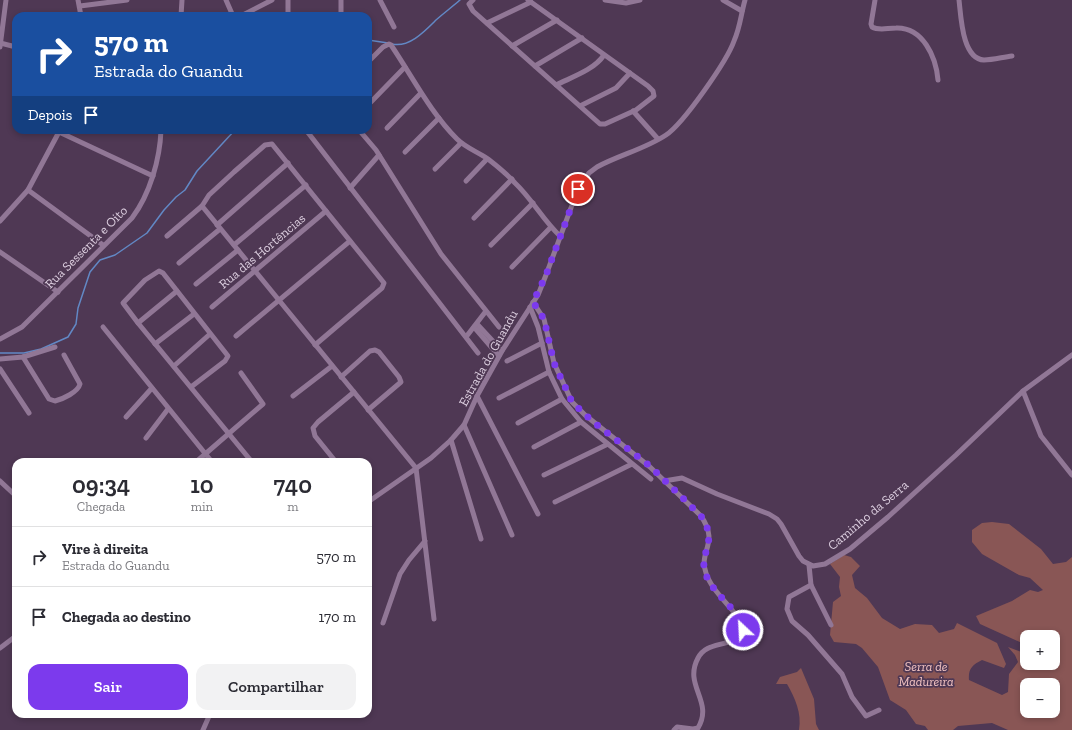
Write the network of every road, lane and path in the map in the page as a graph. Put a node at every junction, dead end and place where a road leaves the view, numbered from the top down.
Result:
1 (6, 0) edge
2 (78, 0) edge
3 (127, 0) edge
4 (182, 0) edge
5 (226, 0) edge
6 (272, 0) edge
7 (288, 0) edge
8 (341, 0) edge
9 (380, 0) edge
10 (473, 0) edge
11 (605, 0) edge
12 (640, 0) edge
13 (724, 0) edge
14 (745, 0) edge
15 (875, 0) edge
16 (960, 0) edge
17 (529, 1) edge
18 (80, 6) junction
19 (742, 11) junction
20 (81, 12) edge
21 (181, 12) edge
22 (231, 12) edge
23 (249, 12) edge
24 (288, 12) edge
25 (341, 12) edge
26 (557, 20) junction
27 (487, 23) junction
28 (394, 27) dead end
29 (582, 38) junction
30 (0, 44) edge
31 (12, 46) edge
32 (512, 46) junction
33 (604, 55) junction
34 (1012, 56) dead end
35 (372, 58) edge
36 (535, 66) junction
37 (405, 67) junction
38 (630, 74) junction
39 (938, 80) dead end
40 (556, 85) junction
41 (421, 93) junction
42 (372, 101) edge
43 (580, 106) junction
44 (633, 111) junction
45 (439, 118) junction
46 (387, 128) dead end
47 (58, 134) edge
48 (66, 134) edge
49 (162, 134) edge
50 (309, 134) edge
51 (362, 134) edge
52 (658, 139) junction
53 (461, 143) junction
54 (405, 152) dead end
55 (379, 155) junction
56 (487, 159) junction
57 (288, 163) junction
58 (435, 169) dead end
59 (153, 176) junction
60 (512, 179) junction
61 (466, 181) dead end
62 (306, 185) junction
63 (350, 188) junction
64 (28, 190) junction
65 (533, 203) junction
66 (202, 206) junction
67 (326, 211) junction
68 (1, 218) edge
69 (474, 218) dead end
70 (219, 227) junction
71 (551, 227) junction
72 (167, 236) dead end
73 (560, 236) junction
74 (350, 241) junction
75 (104, 245) junction
76 (234, 245) junction
77 (491, 245) dead end
78 (238, 250) junction
79 (0, 252) edge
80 (179, 263) dead end
81 (512, 267) dead end
82 (255, 271) junction
83 (196, 284) dead end
84 (177, 291) junction
85 (58, 292) junction
86 (279, 301) junction
87 (533, 302) junction
88 (212, 307) dead end
89 (530, 307) junction
90 (486, 311) junction
91 (194, 314) junction
92 (138, 323) junction
93 (476, 325) junction
94 (103, 326) dead end
95 (499, 327) dead end
96 (210, 334) junction
97 (236, 336) dead end
98 (1, 337) edge
99 (466, 337) junction
100 (542, 343) junction
101 (156, 344) junction
102 (315, 345) junction
103 (55, 347) dead end
104 (478, 353) dead end
105 (500, 354) junction
106 (64, 355) dead end
107 (1072, 355) edge
108 (23, 357) junction
109 (0, 359) edge
110 (507, 361) dead end
111 (174, 366) junction
112 (332, 366) junction
113 (0, 369) edge
114 (240, 372) dead end
115 (549, 372) junction
116 (341, 377) junction
117 (191, 387) junction
118 (152, 388) junction
119 (1023, 391) junction
120 (354, 392) junction
121 (293, 396) dead end
122 (477, 396) junction
123 (499, 398) dead end
124 (562, 399) junction
125 (168, 409) junction
126 (368, 410) junction
127 (29, 413) dead end
128 (126, 417) dead end
129 (581, 422) junction
130 (518, 423) dead end
131 (464, 425) junction
132 (229, 434) junction
133 (146, 438) dead end
134 (451, 440) junction
135 (608, 444) junction
136 (534, 447) dead end
137 (205, 453) junction
138 (200, 458) edge
139 (209, 458) edge
140 (249, 458) edge
141 (333, 458) edge
142 (632, 464) junction
143 (416, 468) junction
144 (544, 475) dead end
145 (1072, 475) edge
146 (651, 480) dead end
147 (0, 481) edge
148 (664, 481) junction
149 (12, 492) edge
150 (372, 499) edge
151 (555, 502) dead end
152 (538, 514) dead end
153 (512, 535) dead end
154 (481, 538) dead end
155 (424, 542) junction
156 (809, 565) junction
157 (812, 585) junction
158 (434, 619) dead end
159 (383, 623) dead end
160 (831, 626) dead end
161 (12, 639) edge
162 (0, 648) edge
163 (879, 710) dead end
164 (208, 718) edge
165 (203, 730) edge
166 (674, 730) edge

1 - 30 street
2 - 18 street
3 - 18 street
4 - 21 street
5 - 22 street
6 - 23 street
7 - 24 street
8 - 25 street
9 - 28 street
10 - 27 street
11 - 12 street
13 - 19 street
14 - 19 street, Estrada do Guandu
15 - 39 street
16 - 34 street
17 - 26 street
17 - 27 street
18 - 20 street
19 - 52 street, Estrada do Guandu
26 - 29 street
26 - 32 street
27 - 32 street
29 - 33 street
29 - 36 street
30 - 31 street
32 - 36 street
33 - 38 street
33 - 40 street
35 - 37 street
36 - 40 street
37 - 41 street
37 - 42 street
38 - 43 street
38 - 44 street
40 - 43 street
41 - 45 street
41 - 46 street
43 - 44 street
44 - 52 street
45 - 53 street
45 - 54 street
47 - 64 street
48 - 59 street
49 - 59 street, Rua Sessenta e Oito
50 - 63 street
51 - 55 street
52 - 73 street, Estrada do Guandu
53 - 56 street
53 - 58 street
55 - 63 street
55 - 90 street
56 - 60 street
56 - 61 street
57 - 62 street
57 - 66 street
57 - 70 street
59 - 75 street, Rua Sessenta e Oito
60 - 65 street
60 - 69 street
62 - 67 street
62 - 76 street
63 - 99 street
64 - 68 street
64 - 75 street
65 - 71 street
65 - 77 street
66 - 70 street
66 - 72 street
67 - 74 street
67 - 82 street, Rua das Hortências
70 - 76 street
70 - 80 street
71 - 73 street
71 - 81 street
73 - 87 street, Estrada do Guandu
74 - 86 street
74 - 102 street
75 - 85 street, Rua Sessenta e Oito
76 - 78 street
78 - 82 street
78 - 83 street
79 - 85 street
82 - 86 street
82 - 88 street, Rua das Hortências
84 - 91 street
84 - 92 street
84 - 92 street
85 - 98 street, Rua Sessenta e Oito
86 - 97 street
86 - 102 street
87 - 89 street, Estrada do Guandu
87 - 148 street
89 - 100 street
89 - 105 street, Estrada do Guandu
90 - 93 street
90 - 95 street
91 - 96 street
91 - 101 street
92 - 101 street
93 - 99 street
93 - 105 street
94 - 118 street
96 - 111 street
96 - 117 street
99 - 104 street
100 - 110 street
100 - 115 street
101 - 111 street
102 - 112 street
103 - 108 street
105 - 122 street, Estrada do Guandu
106 - 108 street
107 - 119 street, Caminho da Serra
108 - 109 street
111 - 117 street
112 - 116 street
112 - 121 street
113 - 127 street
114 - 132 street
115 - 123 street
115 - 124 street
116 - 120 street
116 - 126 street
117 - 132 street
118 - 125 street
118 - 128 street
119 - 145 street
119 - 156 street, Caminho da Serra
120 - 126 street
120 - 141 street
122 - 131 street, Estrada do Guandu
122 - 152 street
124 - 129 street
124 - 130 street
125 - 133 street
125 - 137 street
126 - 143 street
129 - 135 street
129 - 136 street
131 - 134 street, Estrada do Guandu
131 - 153 street
132 - 137 street
132 - 140 street
134 - 143 street, Estrada do Guandu
134 - 154 street
135 - 142 street
135 - 144 street
137 - 138 street
137 - 139 street
142 - 146 street
142 - 151 street
143 - 150 street, Estrada do Guandu
143 - 155 street
147 - 149 street
148 - 156 street
148 - 166 street
155 - 158 street
155 - 159 street
156 - 157 street
157 - 160 street
157 - 163 street
161 - 162 street
164 - 165 street

